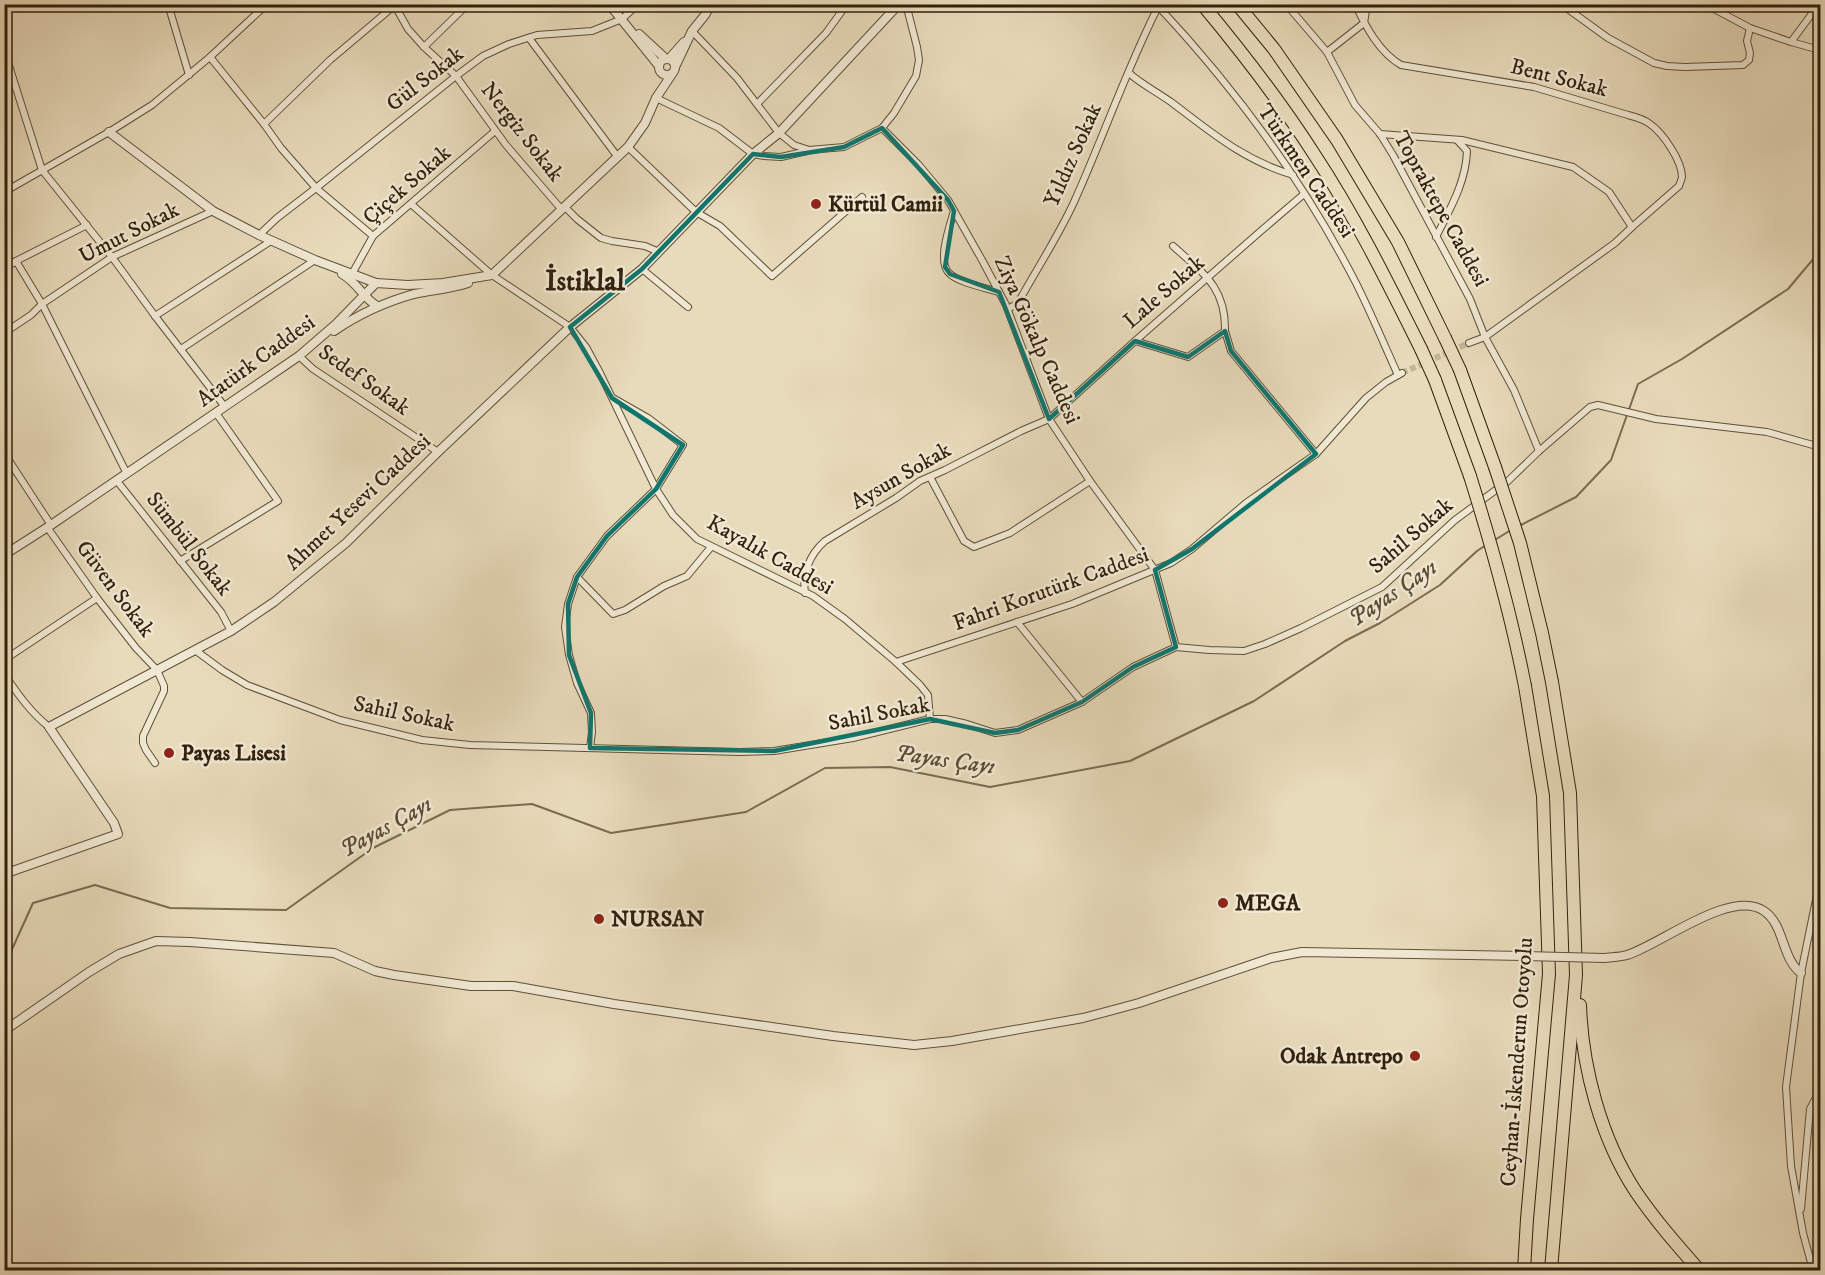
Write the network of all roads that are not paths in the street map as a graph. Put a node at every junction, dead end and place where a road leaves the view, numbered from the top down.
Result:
1 (168, 4) edge
2 (267, 4) edge
3 (468, 4) edge
4 (609, 4) edge
5 (638, 4) edge
6 (711, 4) edge
7 (899, 4) edge
8 (906, 4) edge
9 (921, 4) edge
10 (943, 4) edge
11 (1202, 4) edge
12 (1237, 4) edge
13 (1286, 4) edge
14 (1355, 4) edge
15 (1367, 4) edge
16 (1561, 4) edge
17 (1706, 4) edge
18 (1819, 4) edge
19 (394, 5) edge
20 (846, 5) edge
21 (1157, 6) edge
22 (622, 19) junction
23 (1364, 23) junction
24 (1750, 28) junction
25 (692, 31) junction
26 (530, 38) junction
27 (1791, 42) junction
28 (424, 47) junction
29 (4, 50) edge
30 (1821, 50) edge
31 (1326, 52) junction
32 (210, 57) junction
33 (668, 59) junction
34 (660, 69) junction
35 (674, 70) junction
36 (1129, 73) junction
37 (189, 75) junction
38 (456, 75) junction
39 (656, 98) junction
40 (758, 104) junction
41 (264, 124) junction
42 (882, 128) junction
43 (495, 131) junction
44 (109, 132) junction
45 (779, 133) junction
46 (1380, 135) junction
47 (1458, 141) junction
48 (628, 147) junction
49 (809, 150) junction
50 (753, 154) junction
51 (617, 156) junction
52 (42, 170) junction
53 (1293, 176) junction
54 (316, 188) junction
55 (4, 192) edge
56 (1304, 194) junction
57 (862, 197) dead end
58 (411, 204) junction
59 (564, 208) junction
60 (213, 211) junction
61 (954, 211) junction
62 (696, 212) junction
63 (87, 225) junction
64 (1632, 227) junction
65 (259, 235) junction
66 (373, 236) junction
67 (1436, 237) junction
68 (271, 241) junction
69 (1173, 246) dead end
70 (659, 252) junction
71 (112, 257) junction
72 (16, 261) junction
73 (319, 262) junction
74 (4, 269) edge
75 (642, 269) junction
76 (352, 274) junction
77 (492, 275) junction
78 (1208, 277) junction
79 (376, 282) junction
80 (385, 283) junction
81 (999, 292) junction
82 (364, 295) junction
83 (388, 303) junction
84 (42, 304) junction
85 (376, 306) junction
86 (688, 307) dead end
87 (1008, 309) junction
88 (155, 316) junction
89 (570, 327) junction
90 (1225, 331) junction
91 (4, 333) edge
92 (1485, 337) junction
93 (1135, 341) junction
94 (1469, 343) tunnel mouth
95 (181, 349) junction
96 (299, 356) junction
97 (1400, 374) joint
98 (612, 398) junction
99 (225, 406) junction
100 (216, 413) junction
101 (1049, 419) junction
102 (1821, 447) edge
103 (1539, 451) junction
104 (438, 452) junction
105 (4, 453) edge
106 (1316, 454) junction
107 (127, 474) junction
108 (930, 477) junction
109 (117, 481) junction
110 (1090, 481) junction
111 (656, 489) junction
112 (49, 526) junction
113 (711, 547) junction
114 (4, 555) edge
115 (180, 561) junction
116 (1155, 570) junction
117 (577, 577) junction
118 (805, 593) junction
119 (97, 598) junction
120 (1017, 622) junction
121 (231, 631) junction
122 (1176, 647) junction
123 (195, 650) junction
124 (4, 660) edge
125 (896, 662) junction
126 (157, 670) junction
127 (4, 674) edge
128 (1082, 702) junction
129 (930, 719) junction
130 (49, 727) junction
131 (590, 748) junction
132 (155, 763) dead end
133 (1573, 861) junction
134 (4, 874) edge
135 (1821, 880) edge
136 (1801, 973) junction
137 (4, 1031) edge
138 (1821, 1090) edge
139 (1527, 1219) junction
140 (1801, 1219) junction
141 (1519, 1270) edge
142 (1524, 1270) edge
143 (1551, 1270) edge
144 (1699, 1270) edge
145 (1813, 1270) edge

1 - 37 street
2 - 32 street
3 - 28 street
4 - 22 street
5 - 22 street, Gül Sokak
6 - 25 street
7 - 45 street, Ahmet Yesevi Caddesi
8 - 42 street
9 - 10 street
11 - 139 highway, Ceyhan-İskenderun Otoyolu, bridge
12 - 133 highway, bridge
13 - 31 street, Topraktepe Caddesi
14 - 23 street, Bent Sokak
15 - 23 street
16 - 24 street
17 - 24 street
18 - 27 street
19 - 28 street, Nergiz Sokak
19 - 41 street
20 - 40 street
21 - 36 street, Yıldız Sokak
21 - 53 street, Türkmen Caddesi
22 - 26 street, Gül Sokak
22 - 33 street
22 - 34 street
23 - 31 street
23 - 64 street, Bent Sokak
24 - 27 street
25 - 33 street
25 - 35 street
25 - 40 street
26 - 38 street, Gül Sokak
26 - 51 street
27 - 30 street
28 - 38 street, Nergiz Sokak
29 - 52 street
31 - 46 street, Topraktepe Caddesi
32 - 37 street
32 - 41 street
33 - 34 street
33 - 35 street
34 - 35 street
34 - 39 street
35 - 39 street
36 - 53 street
36 - 87 street, Yıldız Sokak
37 - 44 street
38 - 43 street, Nergiz Sokak
38 - 54 street, Gül Sokak
39 - 48 street
39 - 50 street
40 - 45 street
41 - 54 street
42 - 49 street
42 - 61 street, Ziya Gökalp Caddesi
43 - 58 street, Çiçek Sokak
43 - 59 street, Nergiz Sokak
44 - 52 street
44 - 60 street
45 - 49 street
45 - 50 street, Ahmet Yesevi Caddesi
46 - 47 street
46 - 67 street, Topraktepe Caddesi
47 - 64 street
47 - 67 street
48 - 51 street
48 - 62 street
49 - 50 street
50 - 62 street, Ahmet Yesevi Caddesi
51 - 59 street
52 - 55 street
52 - 63 street
53 - 56 street, Türkmen Caddesi
54 - 65 street, Gül Sokak
54 - 66 street
56 - 78 street, Lale Sokak
56 - 97 street, Türkmen Caddesi
57 - 62 street
58 - 66 street, Çiçek Sokak
58 - 77 street, Kayalık Caddesi
59 - 70 street, Nergiz Sokak
59 - 77 street
60 - 65 street
60 - 71 street, Umut Sokak
61 - 81 street, Ziya Gökalp Caddesi
61 - 81 street
62 - 70 street, Ahmet Yesevi Caddesi
63 - 71 street
63 - 72 street
64 - 92 street
65 - 68 street
66 - 76 street, Çiçek Sokak
67 - 92 street, Topraktepe Caddesi
68 - 73 street
68 - 88 street
69 - 78 street
70 - 75 street, Ahmet Yesevi Caddesi
71 - 84 street, Umut Sokak
71 - 88 street
72 - 74 street
72 - 84 street
73 - 76 street
73 - 82 street
73 - 95 street
75 - 86 street
75 - 89 street, Ahmet Yesevi Caddesi
76 - 79 street
77 - 80 street
77 - 83 street
77 - 89 street, Kayalık Caddesi
78 - 90 street
78 - 93 street, Lale Sokak
79 - 80 street
79 - 82 street, Atatürk Caddesi
80 - 83 street
81 - 87 street, Ziya Gökalp Caddesi
82 - 85 street
82 - 96 street, Atatürk Caddesi
83 - 85 street
84 - 91 street, Umut Sokak
84 - 107 street
85 - 96 street
87 - 101 street, Ziya Gökalp Caddesi
88 - 95 street
89 - 98 street, Kayalık Caddesi
89 - 104 street, Ahmet Yesevi Caddesi
90 - 93 street
90 - 106 street
92 - 94 street
92 - 103 street, Topraktepe Caddesi
93 - 101 street, Lale Sokak
95 - 99 street
96 - 99 street, Atatürk Caddesi
96 - 104 street, Sedef Sokak
97 - 106 street, Fahri Korutürk Caddesi
98 - 111 street, Kayalık Caddesi
98 - 111 street
99 - 100 street, Atatürk Caddesi
100 - 107 street, Atatürk Caddesi
100 - 115 street
101 - 108 street, Aysun Sokak
101 - 110 street, Ziya Gökalp Caddesi
102 - 103 street, Sahil Sokak
103 - 122 street, Sahil Sokak
104 - 121 street, Ahmet Yesevi Caddesi
105 - 112 street, Güven Sokak
106 - 116 street, Fahri Korutürk Caddesi
107 - 109 street, Atatürk Caddesi
108 - 110 street
108 - 118 street, Aysun Sokak
109 - 112 street, Atatürk Caddesi
109 - 115 street, Sümbül Sokak
110 - 116 street, Ziya Gökalp Caddesi
111 - 113 street, Kayalık Caddesi
111 - 117 street
112 - 114 street, Atatürk Caddesi
112 - 119 street, Güven Sokak
113 - 117 street
113 - 118 street, Kayalık Caddesi
115 - 121 street, Sümbül Sokak
116 - 120 street, Fahri Korutürk Caddesi
116 - 122 street
117 - 131 street
118 - 125 street, Kayalık Caddesi
119 - 124 street
119 - 126 street, Güven Sokak
120 - 125 street, Fahri Korutürk Caddesi
120 - 128 street
121 - 123 street, Ahmet Yesevi Caddesi
122 - 128 street, Sahil Sokak
123 - 126 street, Ahmet Yesevi Caddesi
123 - 131 street, Sahil Sokak
125 - 129 street, Kayalık Caddesi
126 - 130 street, Ahmet Yesevi Caddesi
126 - 132 street
127 - 130 street
128 - 129 street, Sahil Sokak
129 - 131 street, Sahil Sokak
130 - 134 street
133 - 143 highway
133 - 144 highway
135 - 136 street
136 - 137 street, bridge
136 - 140 street
138 - 140 street
139 - 141 highway
139 - 142 highway, Ceyhan-İskenderun Otoyolu
140 - 145 street

